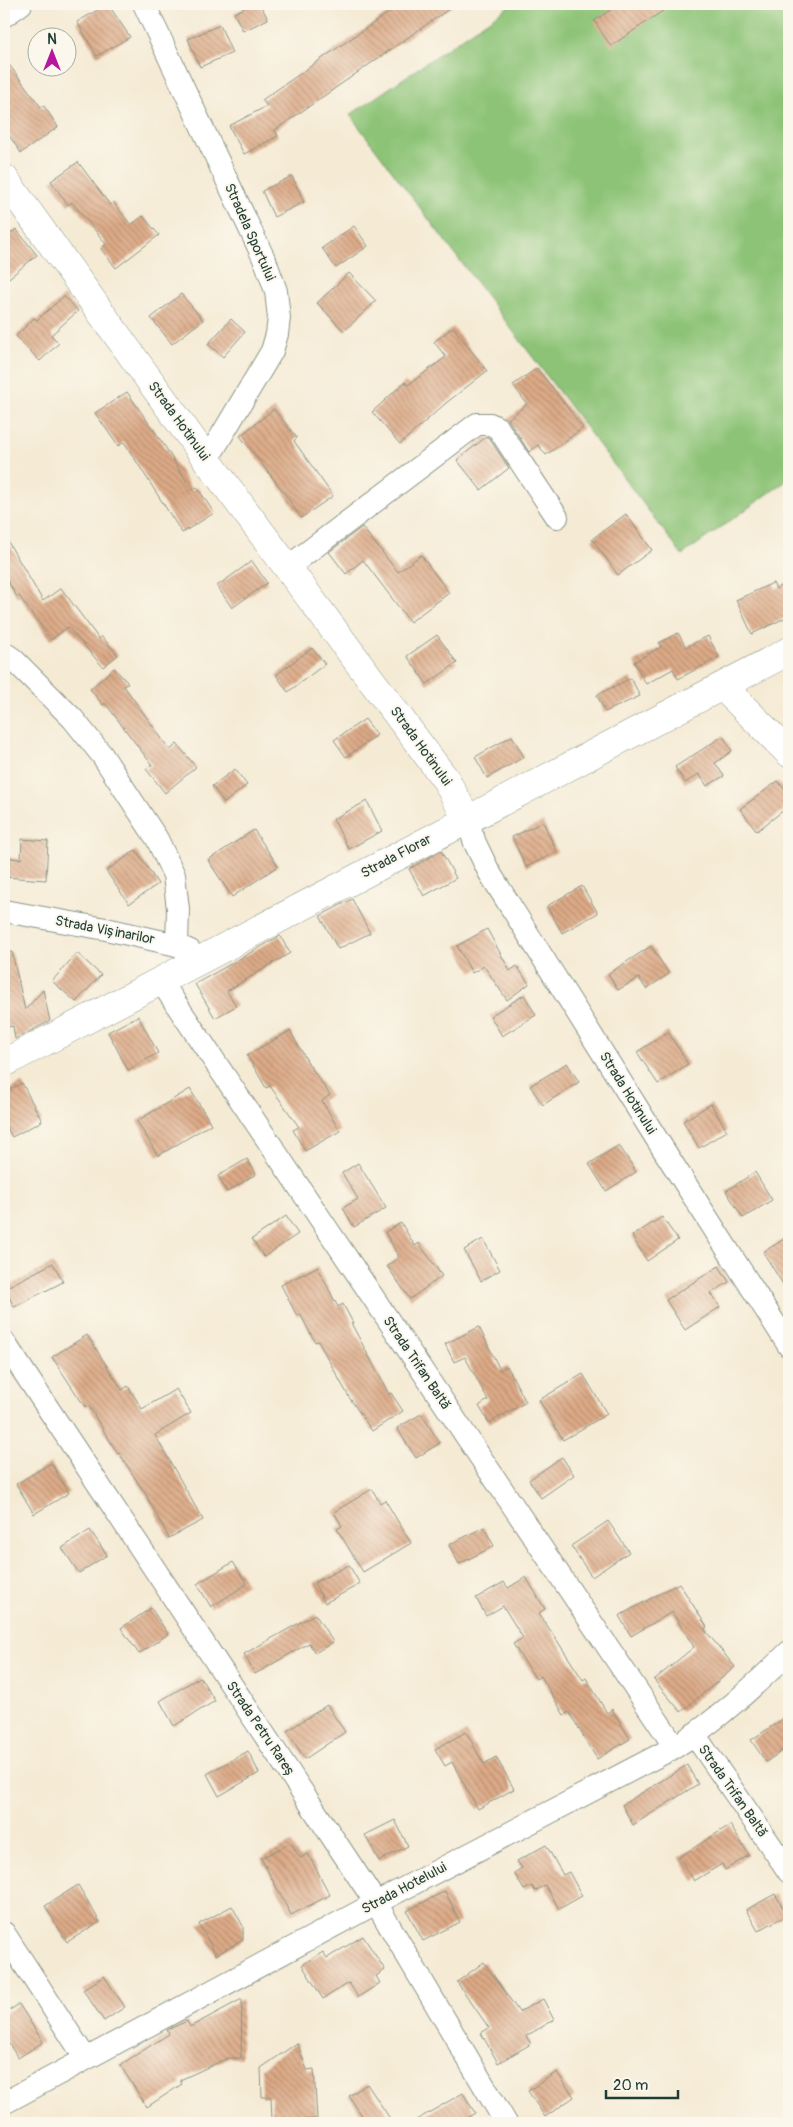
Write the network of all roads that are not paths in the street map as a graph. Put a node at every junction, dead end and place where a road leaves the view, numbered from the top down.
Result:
1 (22, 4) edge
2 (144, 4) edge
3 (4, 16) edge
4 (4, 178) edge
5 (207, 460) junction
6 (557, 517) dead end
7 (288, 567) junction
8 (789, 651) edge
9 (4, 653) edge
10 (723, 687) junction
11 (789, 753) edge
12 (467, 819) junction
13 (4, 911) edge
14 (177, 946) junction
15 (204, 957) junction
16 (160, 980) junction
17 (4, 1063) edge
18 (4, 1342) edge
19 (789, 1346) edge
20 (789, 1652) edge
21 (694, 1734) junction
22 (675, 1747) junction
23 (789, 1872) edge
24 (376, 1903) junction
25 (4, 1933) edge
26 (86, 2059) junction
27 (4, 2103) edge
28 (506, 2123) edge

1 - 3 street
2 - 5 street, Stradela Sportului
4 - 5 street, Strada Hotinului
5 - 7 street, Strada Hotinului
6 - 7 street
7 - 12 street, Strada Hotinului
8 - 10 street, Strada Florar
9 - 14 street
10 - 11 street
10 - 12 street, Strada Florar
12 - 15 street, Strada Florar
12 - 19 street, Strada Hotinului
13 - 14 street, Strada Vișinarilor
14 - 15 street, Strada Vișinarilor
15 - 16 street, Strada Florar
16 - 17 street, Strada Florar
16 - 22 street, Strada Trifan Baltă
18 - 24 street, Strada Petru Rareș
20 - 21 street, Strada Hotelului
21 - 22 street, Strada Hotelului
21 - 23 street, Strada Trifan Baltă
22 - 24 street, Strada Hotelului
24 - 26 street, Strada Hotelului
24 - 28 street, Strada Petru Rareș
25 - 26 street
26 - 27 street, Strada Hotelului

